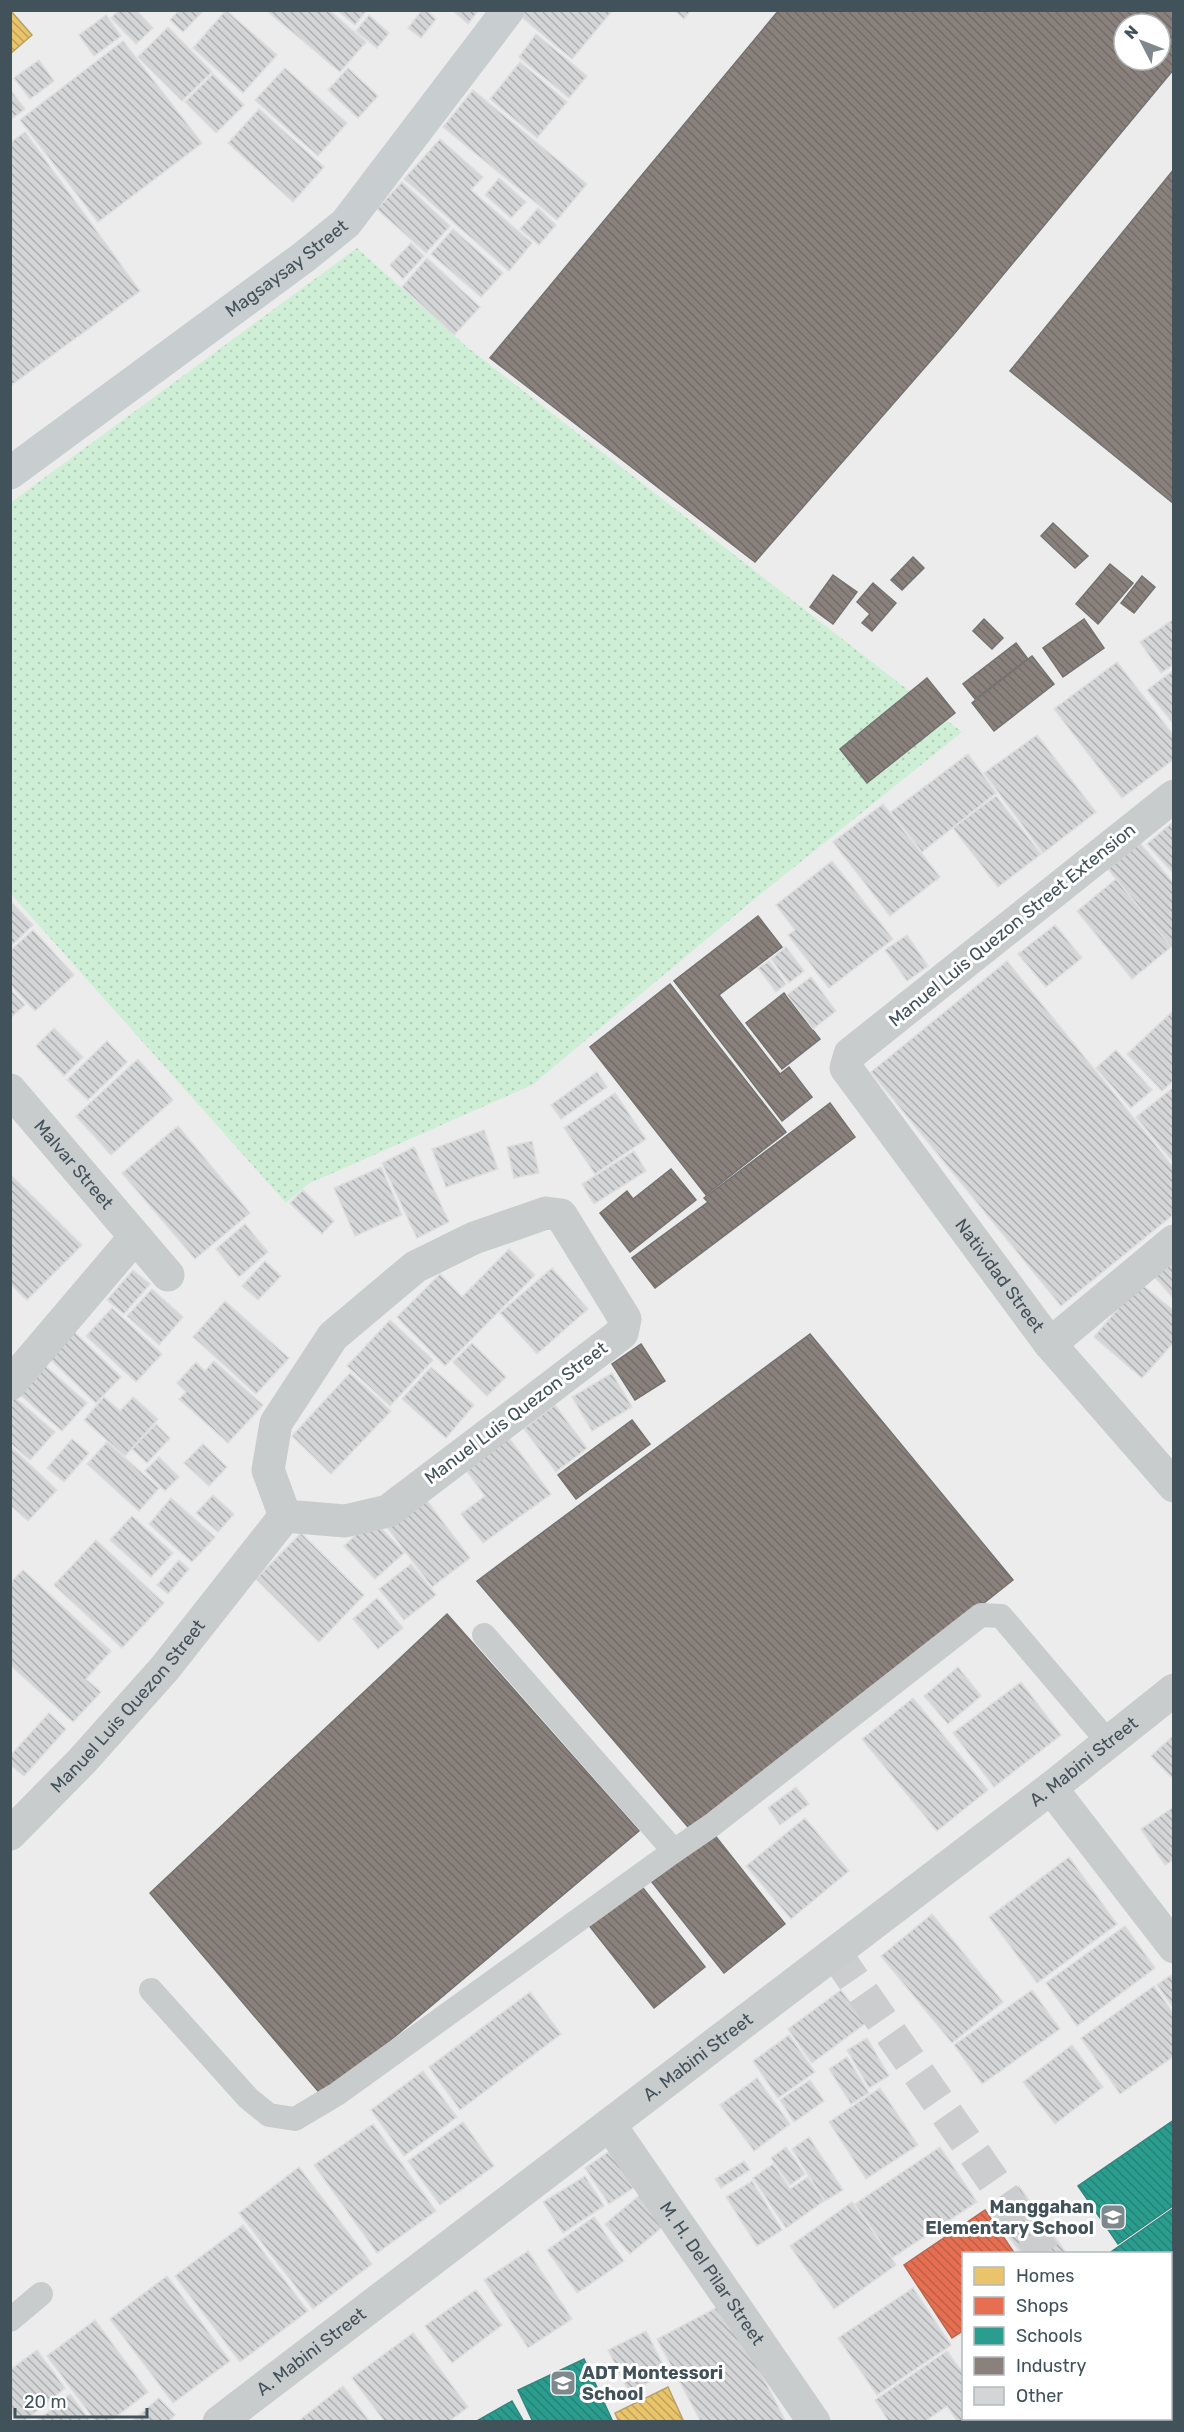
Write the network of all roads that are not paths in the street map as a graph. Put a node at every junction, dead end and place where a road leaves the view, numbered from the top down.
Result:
1 (508, 10) edge
2 (10, 473) edge
3 (1173, 796) edge
4 (850, 1054) joint
5 (10, 1090) edge
6 (135, 1237) junction
7 (1173, 1241) edge
8 (168, 1275) dead end
9 (1050, 1344) junction
10 (10, 1384) edge
11 (1173, 1486) edge
12 (285, 1516) junction
13 (484, 1635) dead end
14 (1173, 1690) edge
15 (1110, 1743) junction
16 (1051, 1788) junction
17 (10, 1834) edge
18 (674, 1851) junction
19 (1173, 1947) edge
20 (151, 1990) dead end
21 (610, 2125) junction
22 (41, 2294) dead end
23 (10, 2320) edge
24 (219, 2421) edge
25 (814, 2421) edge

1 - 2 street, Magsaysay Street
3 - 4 street, Manuel Luis Quezon Street Extension
4 - 9 street, Natividad Street
5 - 6 street, Malvar Street
6 - 8 street, Malvar Street
6 - 10 street
7 - 9 street
9 - 11 street, Natividad Street
12 - 12 street, Manuel Luis Quezon Street
12 - 17 street, Manuel Luis Quezon Street
13 - 18 lane
14 - 15 street, A. Mabini Street
15 - 16 street, A. Mabini Street
15 - 18 lane
16 - 19 street
16 - 21 street, A. Mabini Street
18 - 20 lane
21 - 24 street, A. Mabini Street
21 - 25 street, M. H. Del Pilar Street
22 - 23 lane

